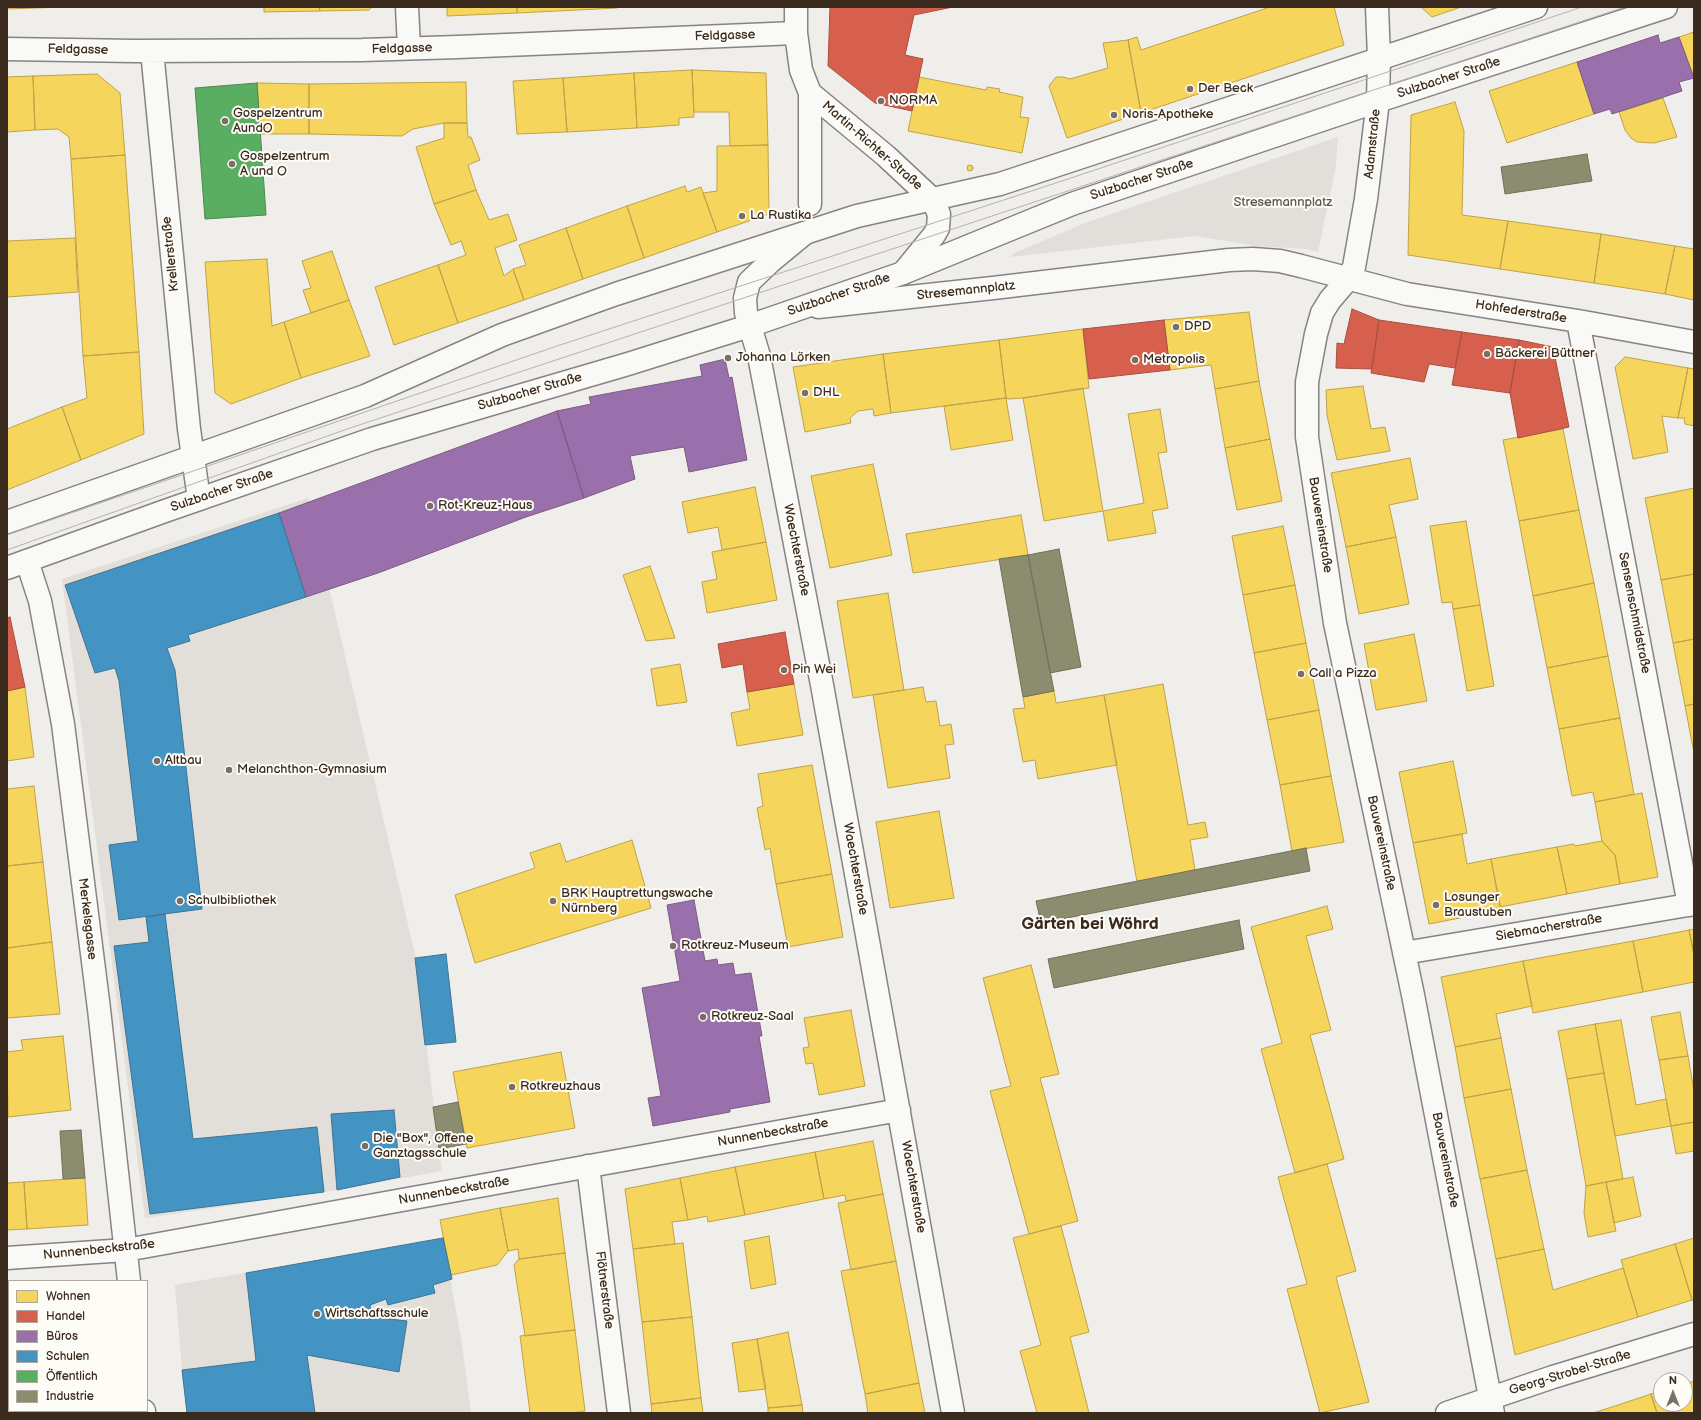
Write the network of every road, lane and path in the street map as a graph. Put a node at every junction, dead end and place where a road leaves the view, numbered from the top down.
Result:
1 (407, 7) edge
2 (796, 7) edge
3 (1378, 7) edge
4 (1536, 7) edge
5 (1666, 7) edge
6 (796, 33) junction
7 (409, 48) junction
8 (7, 49) edge
9 (152, 51) junction
10 (1379, 58) junction
11 (810, 93) junction
12 (1378, 101) junction
13 (932, 199) junction
14 (810, 204) dead end
15 (806, 232) junction
16 (903, 273) junction
17 (1348, 279) junction
18 (797, 308) junction
19 (1578, 321) junction
20 (749, 326) junction
21 (1694, 342) edge
22 (192, 456) junction
23 (199, 499) junction
24 (7, 522) edge
25 (17, 564) edge
26 (1692, 904) edge
27 (1404, 953) junction
28 (899, 1110) junction
29 (588, 1166) junction
30 (126, 1250) junction
31 (7, 1258) edge
32 (129, 1280) edge
33 (1694, 1334) edge
34 (1492, 1405) edge
35 (619, 1413) edge
36 (953, 1413) edge
37 (1447, 1413) edge

1 - 7 street
2 - 6 street, Martin-Richter-Straße
3 - 10 street, Adamstraße
4 - 10 street
5 - 12 street, Sulzbacher Straße
6 - 7 street, Feldgasse
6 - 11 street, Martin-Richter-Straße
7 - 9 street, Feldgasse
8 - 9 street, Feldgasse
9 - 22 street, Krellerstraße
10 - 12 street, Adamstraße
10 - 13 street
11 - 13 street, Martin-Richter-Straße
11 - 14 street, Martin-Richter-Straße
12 - 16 street, Sulzbacher Straße
12 - 17 street, Adamstraße
13 - 15 street
13 - 16 street
15 - 20 street, Waechterstraße
15 - 22 street
16 - 18 street, Sulzbacher Straße
17 - 18 street, Stresemannplatz
17 - 19 street, Hohfederstraße
17 - 27 street, Bauvereinstraße
18 - 20 street, Sulzbacher Straße
19 - 21 street, Hohfederstraße
19 - 26 street, Sensenschmidstraße
20 - 23 street, Sulzbacher Straße
20 - 28 street, Waechterstraße
22 - 23 street, Krellerstraße
22 - 24 street
23 - 25 street, Sulzbacher Straße
25 - 30 street, Merkelsgasse
26 - 27 street, Siebmacherstraße
27 - 34 street, Bauvereinstraße
28 - 29 street, Nunnenbeckstraße
28 - 36 street, Waechterstraße
29 - 30 street, Nunnenbeckstraße
29 - 35 street, Flötnerstraße
30 - 31 street, Nunnenbeckstraße
30 - 32 street, Merkelsgasse
33 - 34 street, Georg-Strobel-Straße
34 - 37 street, Georg-Strobel-Straße

